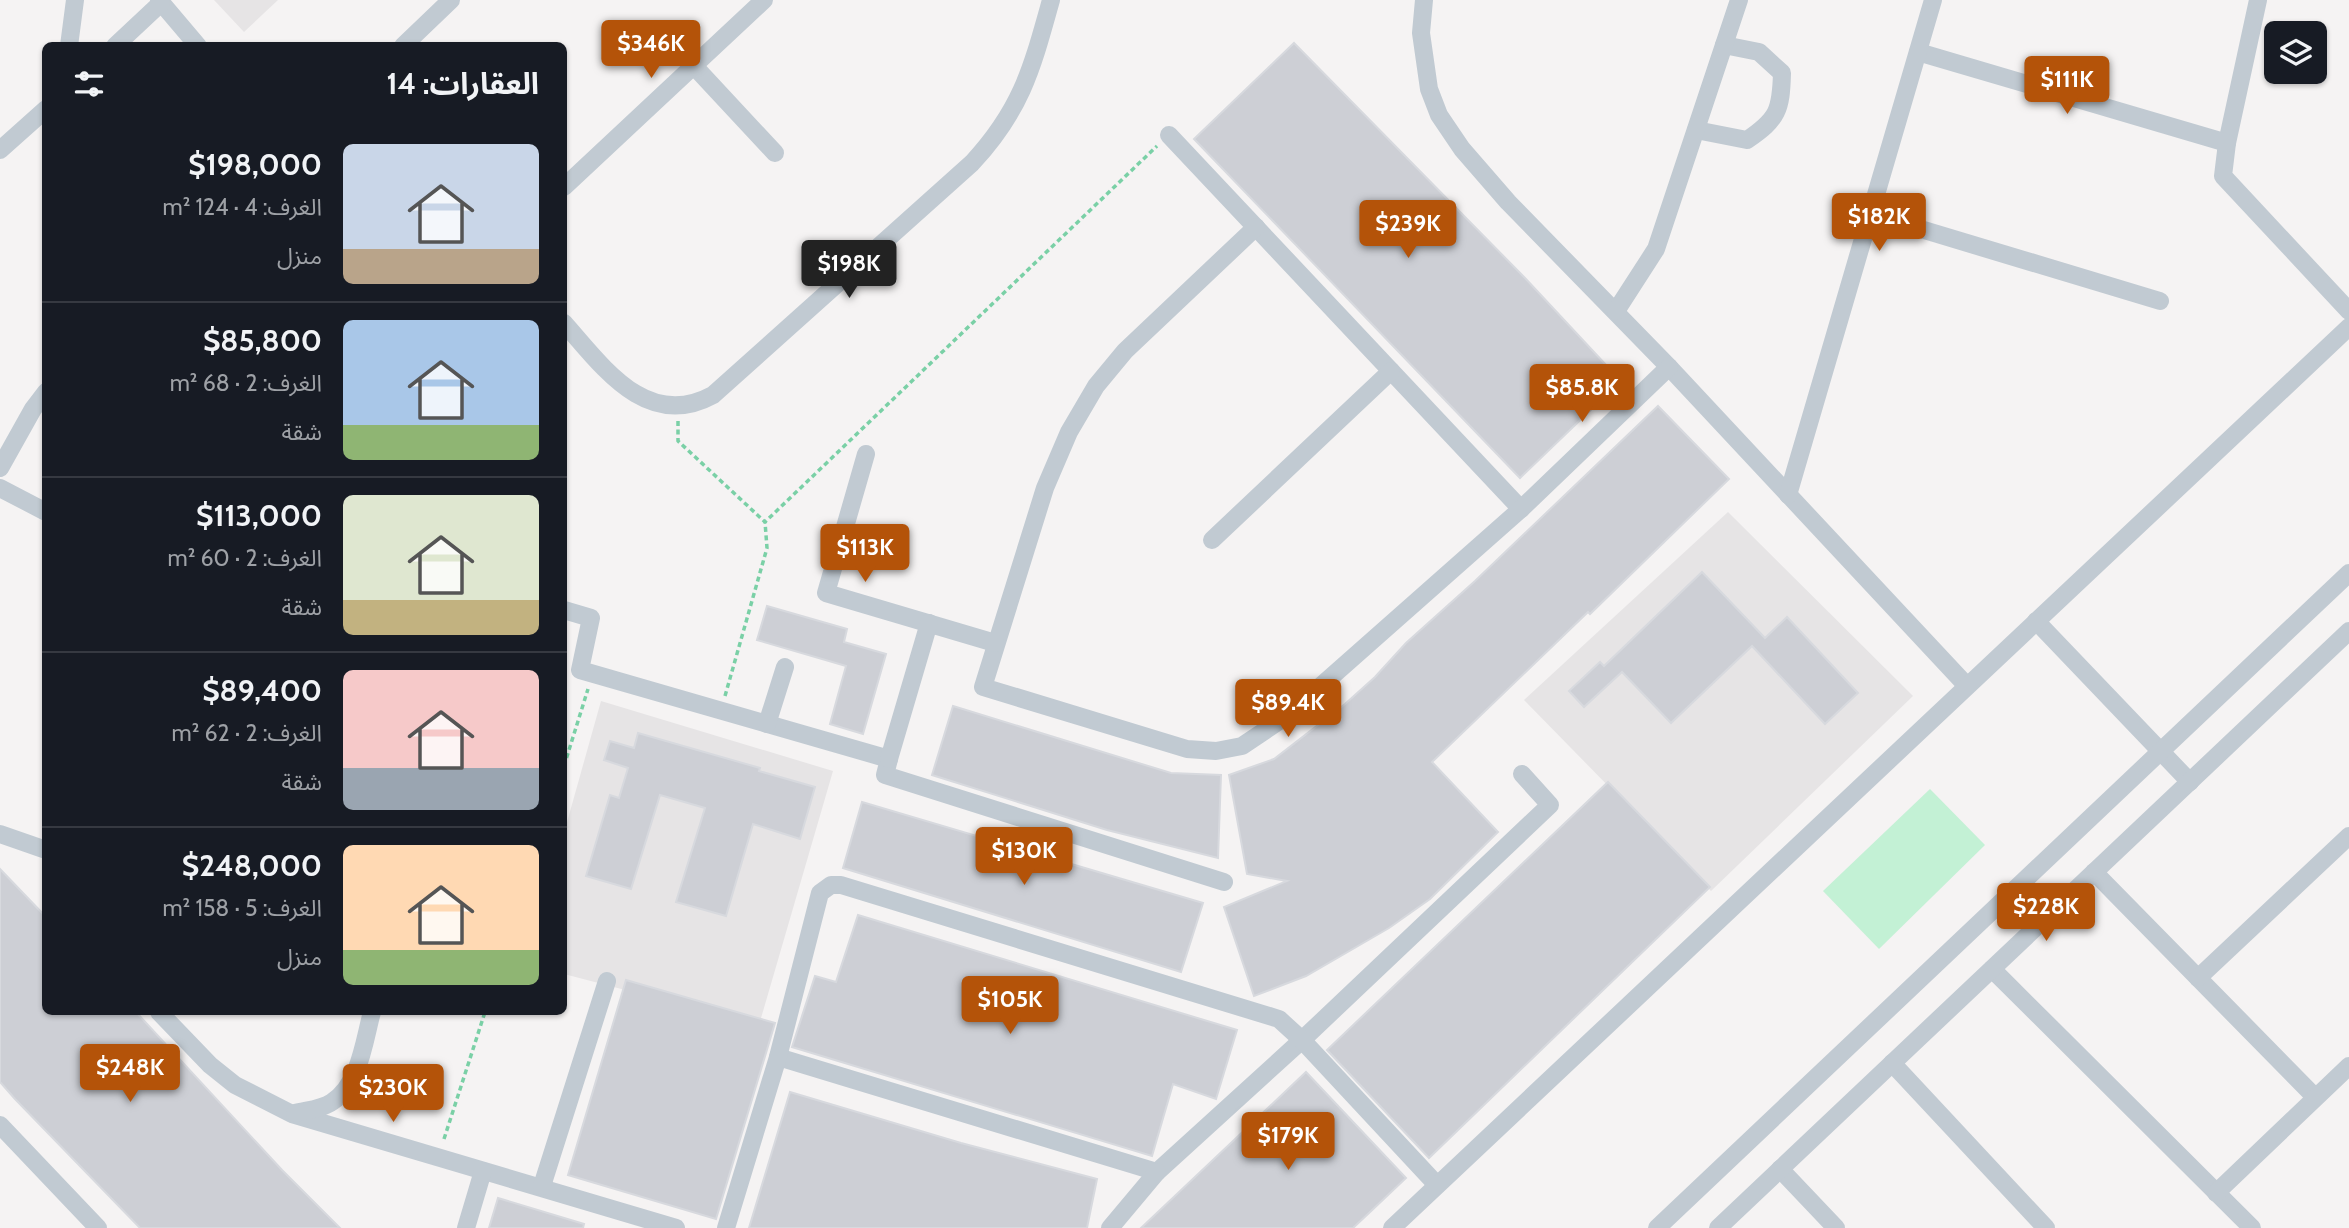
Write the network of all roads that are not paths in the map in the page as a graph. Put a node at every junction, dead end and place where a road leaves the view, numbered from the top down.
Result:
1 (75, 0) edge
2 (764, 0) edge
3 (1051, 0) edge
4 (1424, 0) edge
5 (1739, 0) edge
6 (1933, 0) edge
7 (2258, 0) edge
8 (160, 1) edge
9 (445, 2) edge
10 (70, 42) edge
11 (119, 42) edge
12 (195, 42) edge
13 (407, 42) edge
14 (1724, 45) junction
15 (1918, 51) junction
16 (694, 66) junction
17 (42, 113) edge
18 (1696, 130) junction
19 (1169, 135) road end
20 (2227, 143) junction
21 (0, 150) edge
22 (775, 153) dead end
23 (567, 184) edge
24 (1871, 214) junction
25 (1256, 227) junction
26 (2160, 301) dead end
27 (2349, 311) edge
28 (1616, 312) junction
29 (567, 326) edge
30 (2349, 327) edge
31 (1669, 367) junction
32 (1391, 371) junction
33 (42, 397) edge
34 (866, 454) dead end
35 (0, 468) edge
36 (0, 488) edge
37 (1788, 495) junction
38 (1521, 509) junction
39 (42, 510) edge
40 (1212, 540) dead end
41 (2349, 573) edge
42 (567, 611) edge
43 (2036, 621) junction
44 (929, 623) junction
45 (2349, 631) edge
46 (995, 643) junction
47 (785, 667) dead end
48 (1967, 686) junction
49 (767, 723) junction
50 (2161, 751) junction
51 (889, 759) junction
52 (1522, 774) dead end
53 (2190, 782) junction
54 (0, 834) edge
55 (2349, 836) edge
56 (42, 849) edge
57 (2094, 872) junction
58 (1224, 882) dead end
59 (1992, 969) junction
60 (2198, 978) junction
61 (607, 981) dead end
62 (162, 1015) edge
63 (371, 1015) edge
64 (1302, 1040) junction
65 (778, 1057) junction
66 (1892, 1063) junction
67 (2349, 1066) edge
68 (2315, 1097) junction
69 (292, 1114) junction
70 (0, 1125) edge
71 (1780, 1169) junction
72 (483, 1171) junction
73 (1157, 1172) junction
74 (1437, 1185) junction
75 (542, 1186) junction
76 (2216, 1192) junction
77 (98, 1228) edge
78 (466, 1228) edge
79 (676, 1228) edge
80 (726, 1228) edge
81 (1110, 1228) edge
82 (1392, 1228) edge
83 (1657, 1228) edge
84 (1718, 1228) edge
85 (1836, 1228) edge
86 (2046, 1228) edge
87 (2252, 1228) edge

1 - 10 street
2 - 16 street
3 - 29 street
4 - 28 street
5 - 14 street
6 - 15 street
7 - 20 street
8 - 11 street
8 - 12 street
9 - 13 street
14 - 18 street
14 - 18 street
15 - 20 street
15 - 24 street
16 - 22 street
16 - 23 street
17 - 21 street
18 - 28 street
19 - 25 street
20 - 27 street
24 - 26 street
24 - 37 street
25 - 32 street
25 - 46 street
28 - 31 street
30 - 43 street
31 - 37 street
31 - 38 street
32 - 38 street
32 - 40 street
33 - 35 street
34 - 44 street
36 - 39 street
37 - 48 street
38 - 46 street
41 - 50 street
42 - 49 street
43 - 48 street
43 - 50 street
44 - 46 street
44 - 51 street
45 - 53 street
47 - 49 street
48 - 74 street
49 - 51 street
50 - 53 street
50 - 83 street
51 - 58 street
52 - 64 street
53 - 57 street
54 - 56 street
55 - 60 street
57 - 59 street
57 - 60 street
59 - 66 street
59 - 76 street
60 - 68 street
61 - 75 street
62 - 69 street
63 - 69 street
64 - 65 street
64 - 73 street
64 - 74 street
65 - 73 street
65 - 80 street
66 - 71 street
66 - 86 street
67 - 68 street
68 - 76 street
69 - 72 street
70 - 77 street
71 - 84 street
71 - 85 street
72 - 75 street
72 - 78 street
73 - 81 street
74 - 82 street
75 - 79 street
76 - 87 street

